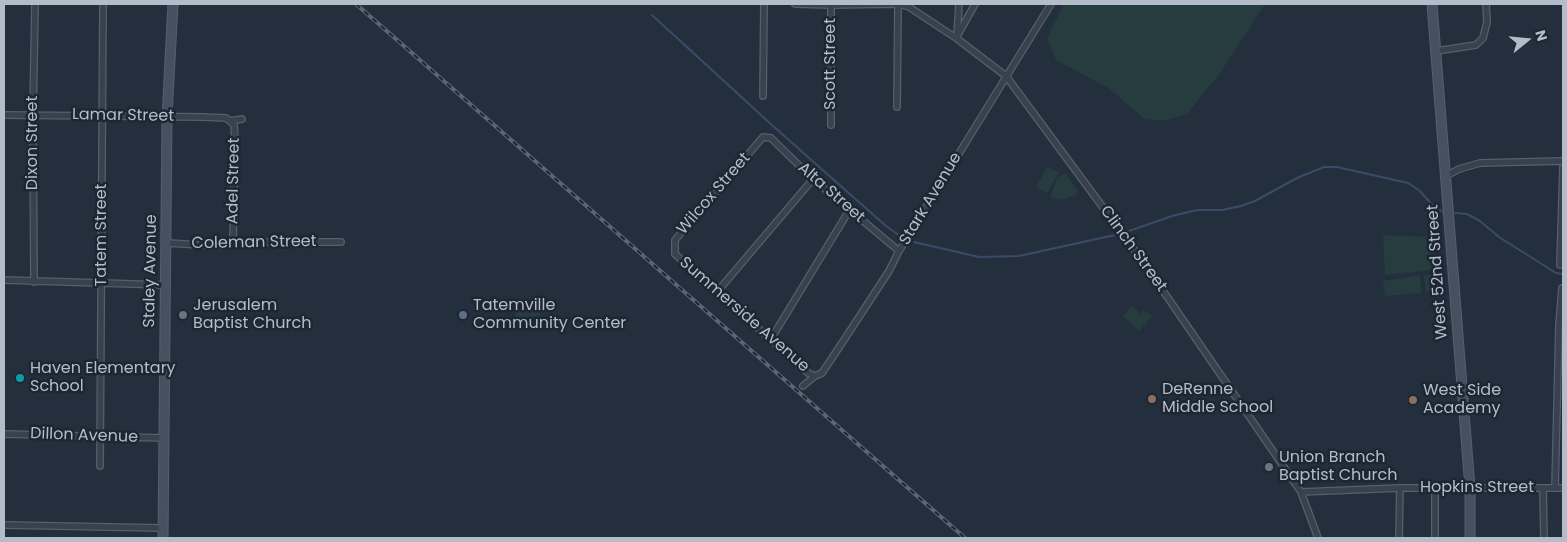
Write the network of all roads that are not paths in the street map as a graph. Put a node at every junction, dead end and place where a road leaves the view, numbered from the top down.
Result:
1 (35, 4) edge
2 (103, 4) edge
3 (173, 4) edge
4 (764, 4) edge
5 (795, 4) edge
6 (897, 4) edge
7 (959, 4) edge
8 (976, 4) edge
9 (1051, 4) edge
10 (1432, 4) edge
11 (1486, 4) edge
12 (831, 5) edge
13 (956, 38) junction
14 (1436, 51) junction
15 (1006, 76) junction
16 (763, 96) dead end
17 (897, 107) dead end
18 (4, 115) edge
19 (33, 115) junction
20 (102, 116) junction
21 (167, 117) junction
22 (242, 119) dead end
23 (230, 121) junction
24 (831, 124) dead end
25 (763, 137) joint
26 (1563, 161) edge
27 (1563, 167) edge
28 (1446, 176) junction
29 (814, 179) junction
30 (850, 209) junction
31 (233, 242) junction
32 (341, 242) dead end
33 (167, 243) junction
34 (899, 251) junction
35 (674, 254) joint
36 (1560, 265) dead end
37 (4, 280) edge
38 (34, 282) junction
39 (102, 282) junction
40 (166, 284) junction
41 (1562, 288) dead end
42 (717, 292) junction
43 (1561, 325) edge
44 (771, 339) junction
45 (815, 376) junction
46 (803, 386) dead end
47 (4, 434) edge
48 (99, 436) junction
49 (164, 438) junction
50 (100, 466) dead end
51 (1400, 488) junction
52 (1436, 488) junction
53 (1470, 488) junction
54 (1555, 488) junction
55 (1563, 488) edge
56 (1543, 489) junction
57 (1301, 492) junction
58 (4, 525) edge
59 (163, 528) junction
60 (163, 538) edge
61 (1318, 538) edge
62 (1400, 538) edge
63 (1435, 538) edge
64 (1470, 538) edge
65 (1544, 538) edge

1 - 19 street, Dixon Street
2 - 20 street, Tatem Street
3 - 21 street, Staley Avenue
4 - 16 street
5 - 12 street, Clinch Street
6 - 12 street, Clinch Street
6 - 13 street, Clinch Street
6 - 17 street
7 - 13 street
8 - 13 street
9 - 15 street, Stark Avenue
10 - 14 street, West 52nd Street
11 - 14 street
12 - 24 street, Scott Street
13 - 15 street, Clinch Street
14 - 28 street, West 52nd Street
15 - 34 street, Stark Avenue
15 - 57 street, Clinch Street
18 - 19 street, Lamar Street
19 - 20 street, Lamar Street
19 - 38 street, Dixon Street
20 - 21 street, Lamar Street
20 - 39 street, Tatem Street
21 - 23 street, Lamar Street
21 - 33 street, Staley Avenue
22 - 23 street, Lamar Street
23 - 31 street, Adel Street
25 - 29 street, Alta Street
25 - 35 street, Wilcox Street
26 - 28 street
27 - 36 street
28 - 53 street, West 52nd Street
29 - 30 street, Alta Street
29 - 42 street
30 - 34 street, Alta Street
30 - 44 street
31 - 32 street, Coleman Street
31 - 33 street, Coleman Street
33 - 40 street, Staley Avenue
34 - 45 street, Stark Avenue
35 - 42 street, Summerside Avenue
37 - 38 street
38 - 39 street
39 - 40 street
39 - 48 street, Tatem Street
40 - 49 street, Staley Avenue
41 - 43 street
42 - 44 street, Summerside Avenue
43 - 54 street
44 - 45 street, Summerside Avenue
45 - 46 street, Stark Avenue
47 - 48 street, Dillon Avenue
48 - 49 street, Dillon Avenue
48 - 50 street, Tatem Street
49 - 59 street, Staley Avenue
51 - 52 street, Hopkins Street
51 - 57 street, Hopkins Street
51 - 62 street
52 - 53 street, Hopkins Street
52 - 63 street
53 - 56 street, Hopkins Street
53 - 64 street, West 52nd Street
54 - 55 street, Hopkins Street
54 - 56 street, Hopkins Street
56 - 65 street
57 - 61 street, Clinch Street
58 - 59 street
59 - 60 street, Staley Avenue

